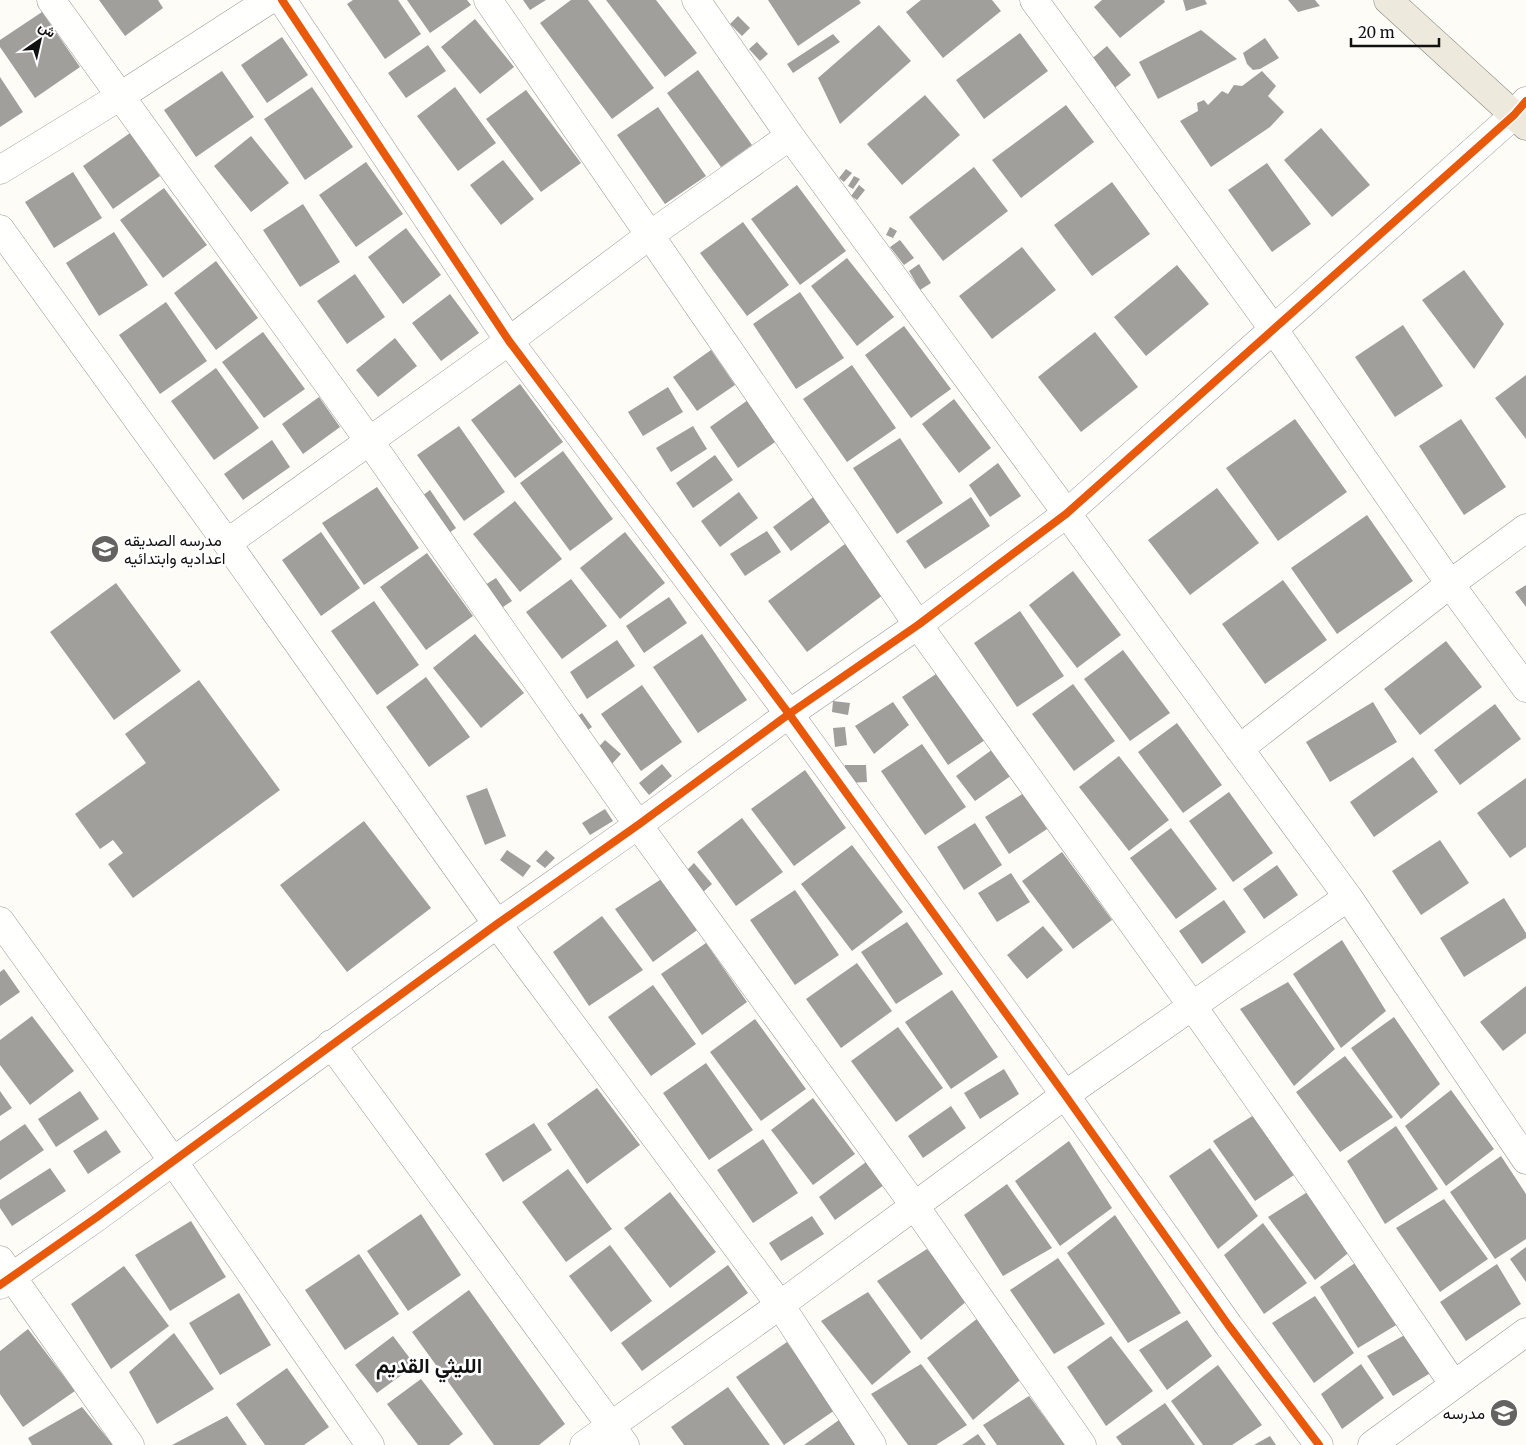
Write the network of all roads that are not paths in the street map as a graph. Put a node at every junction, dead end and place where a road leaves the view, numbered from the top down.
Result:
1 (51, 0) edge
2 (269, 0) edge
3 (282, 0) edge
4 (488, 0) edge
5 (696, 0) edge
6 (1034, 0) edge
7 (1388, 0) edge
8 (119, 96) junction
9 (1522, 114) edge
10 (790, 136) junction
11 (0, 170) edge
12 (0, 229) edge
13 (650, 235) junction
14 (1274, 330) junction
15 (509, 341) junction
16 (370, 442) junction
17 (1066, 514) junction
18 (1526, 528) edge
19 (227, 543) junction
20 (1450, 584) junction
21 (918, 625) junction
22 (1526, 688) edge
23 (789, 714) junction
24 (1239, 749) junction
25 (638, 825) junction
26 (1348, 897) junction
27 (0, 921) edge
28 (497, 924) junction
29 (1193, 1007) junction
30 (331, 1044) junction
31 (1065, 1095) junction
32 (1526, 1160) edge
33 (173, 1161) junction
34 (914, 1205) junction
35 (4, 1274) edge
36 (780, 1305) junction
37 (1526, 1332) edge
38 (1454, 1385) junction
39 (619, 1436) edge
40 (130, 1445) edge
41 (370, 1445) edge
42 (584, 1445) edge
43 (872, 1445) edge
44 (1082, 1445) edge
45 (1319, 1445) edge
46 (1372, 1445) edge

1 - 8 street
2 - 8 street
3 - 15 street
4 - 13 street
5 - 10 street
6 - 14 street
7 - 9 main road
8 - 11 street
8 - 16 street
9 - 14 street
10 - 13 street
10 - 17 street
12 - 19 street
13 - 15 street
13 - 21 street
14 - 17 street
14 - 20 street
15 - 16 street
15 - 23 street
16 - 19 street
16 - 25 street
17 - 21 street
17 - 24 street
18 - 20 street
19 - 28 street
20 - 22 street
20 - 24 street
21 - 23 street
21 - 29 street
23 - 25 street
23 - 31 street
24 - 26 street
25 - 28 street
25 - 34 street
26 - 29 street
26 - 32 street
27 - 33 street
28 - 30 street
28 - 36 street
29 - 31 street
29 - 38 street
30 - 33 street
30 - 39 street
31 - 34 street
31 - 45 street
33 - 35 street
33 - 41 street
34 - 36 street
34 - 44 street
35 - 40 street
36 - 39 street
36 - 43 street
37 - 38 street
38 - 46 street
39 - 42 street

